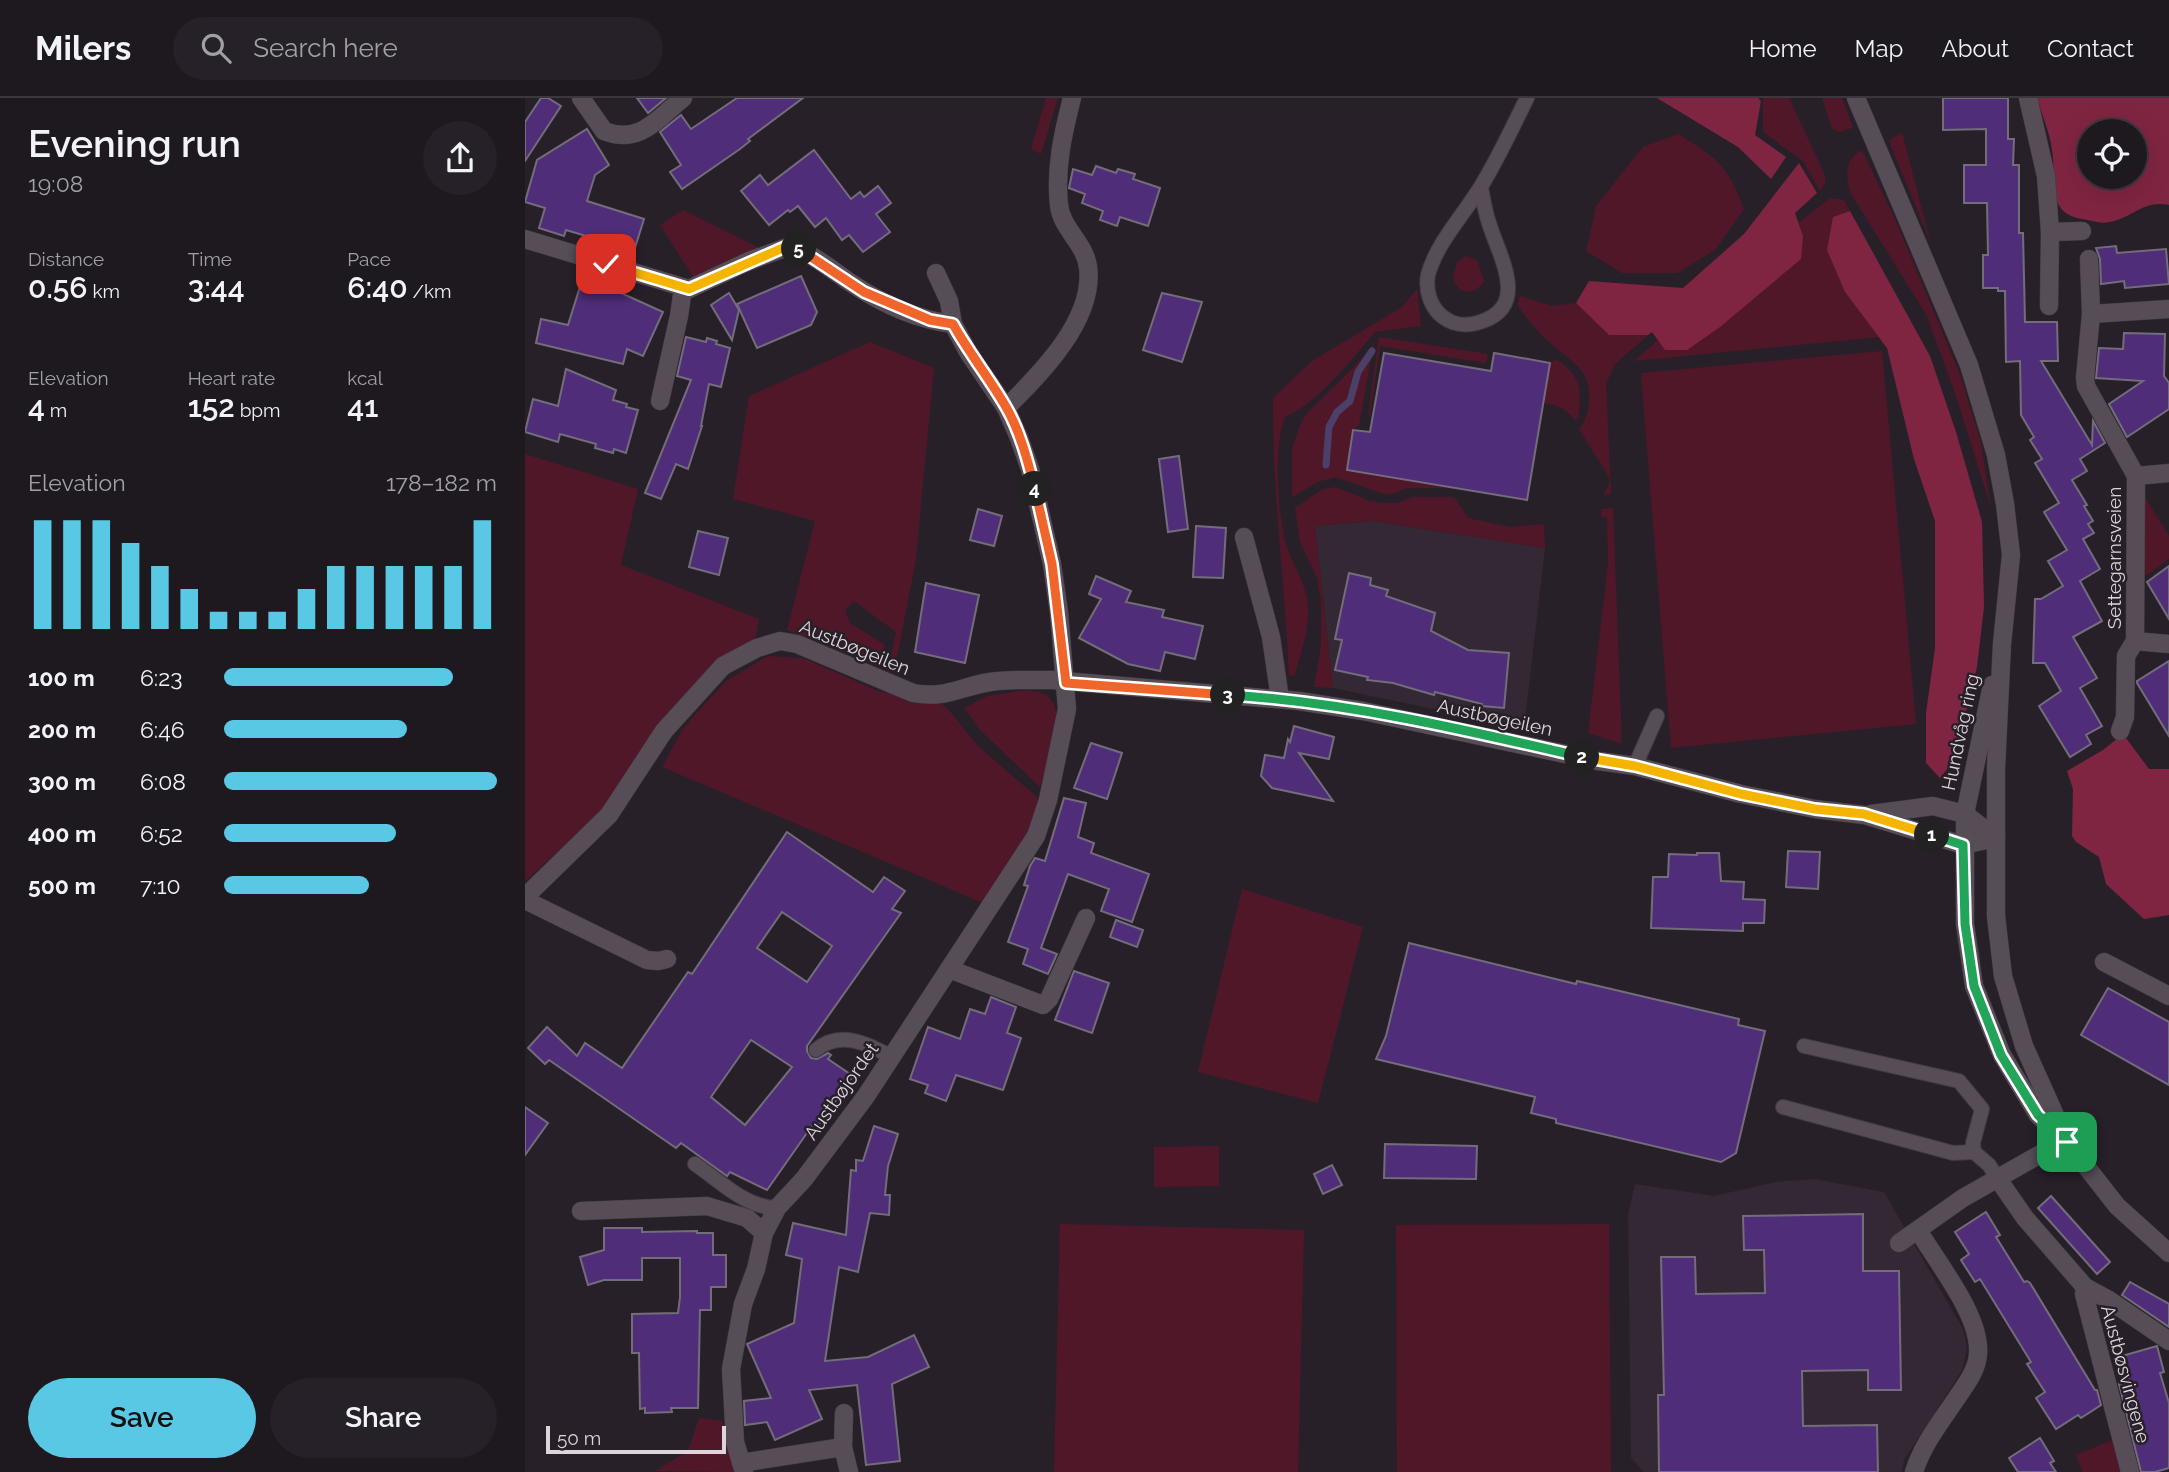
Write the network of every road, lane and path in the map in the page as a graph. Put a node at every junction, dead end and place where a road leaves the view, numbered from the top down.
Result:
1 (581, 98) edge
2 (683, 98) edge
3 (1072, 98) edge
4 (1527, 98) edge
5 (1856, 98) edge
6 (2028, 98) edge
7 (1481, 187) junction
8 (2082, 231) dead end
9 (2050, 232) junction
10 (525, 239) edge
11 (2089, 259) dead end
12 (936, 273) dead end
13 (683, 288) junction
14 (2049, 306) dead end
15 (2169, 309) edge
16 (2091, 314) junction
17 (953, 324) junction
18 (660, 401) dead end
19 (1006, 408) junction
20 (2169, 473) edge
21 (2136, 475) junction
22 (1244, 537) dead end
23 (2011, 555) junction
24 (2135, 641) junction
25 (2169, 644) edge
26 (1066, 683) junction
27 (1280, 699) junction
28 (1657, 716) dead end
29 (2120, 732) dead end
30 (1635, 766) junction
31 (1864, 814) junction
32 (1965, 814) junction
33 (1996, 838) junction
34 (1963, 845) junction
35 (525, 899) edge
36 (1086, 918) dead end
37 (667, 959) dead end
38 (2104, 962) dead end
39 (950, 969) junction
40 (2169, 996) edge
41 (1804, 1046) dead end
42 (816, 1050) dead end
43 (891, 1057) junction
44 (1783, 1107) dead end
45 (2067, 1142) junction
46 (1974, 1152) junction
47 (695, 1164) dead end
48 (1998, 1179) junction
49 (777, 1208) junction
50 (581, 1211) dead end
51 (1918, 1230) junction
52 (764, 1233) junction
53 (1899, 1243) dead end
54 (2169, 1253) edge
55 (2085, 1287) junction
56 (2169, 1341) edge
57 (844, 1413) dead end
58 (843, 1447) junction
59 (742, 1468) edge
60 (849, 1472) edge
61 (1914, 1472) edge
62 (2130, 1472) edge

1 - 2 street
3 - 19 street
4 - 7 lane
5 - 23 street, Hundvåg ring
6 - 9 street
7 - 7 lane
8 - 9 street
9 - 14 street
10 - 13 street
11 - 16 street, Settegarnsveien
12 - 17 street, Austbøjordet
13 - 17 street
13 - 18 street
15 - 16 street
16 - 21 street, Settegarnsveien
17 - 19 street, Austbøjordet
19 - 26 street, Austbøjordet
20 - 21 street, Settegarnsveien
21 - 24 street, Settegarnsveien
22 - 27 street
23 - 32 street, Hundvåg ring
23 - 33 street, Hundvåg ring
24 - 25 street, Settegarnsveien
24 - 29 street, Settegarnsveien
26 - 27 street, Austbøgeilen
26 - 35 street, Austbøgeilen
26 - 39 street, Austbøjordet
27 - 30 street, Austbøgeilen
28 - 30 lane
30 - 31 street, Austbøgeilen
31 - 32 street, Austbøgeilen
31 - 34 street, Austbøgeilen
32 - 33 street, Austbøgeilen
32 - 34 street, Hundvåg ring
33 - 34 street, Austbøgeilen
33 - 45 street, Hundvåg ring
34 - 45 street, Hundvåg ring
35 - 37 street, Austbøgeilen
36 - 39 street
38 - 40 street
39 - 43 street, Austbøjordet
41 - 46 lane
42 - 43 lane
43 - 49 street, Austbøjordet
44 - 46 lane
45 - 48 street
45 - 54 street, Hundvåg ring
46 - 48 lane
47 - 49 lane
48 - 51 street
48 - 55 street, Austbøsvingene
49 - 52 street, Austbøjordet
50 - 52 street
51 - 53 street
51 - 61 street
52 - 59 street, Austbøjordet
55 - 56 street, Austbøsvingene
55 - 62 street, Austbøsvingene
57 - 58 street
58 - 59 street, Austbøjordet
58 - 60 street

